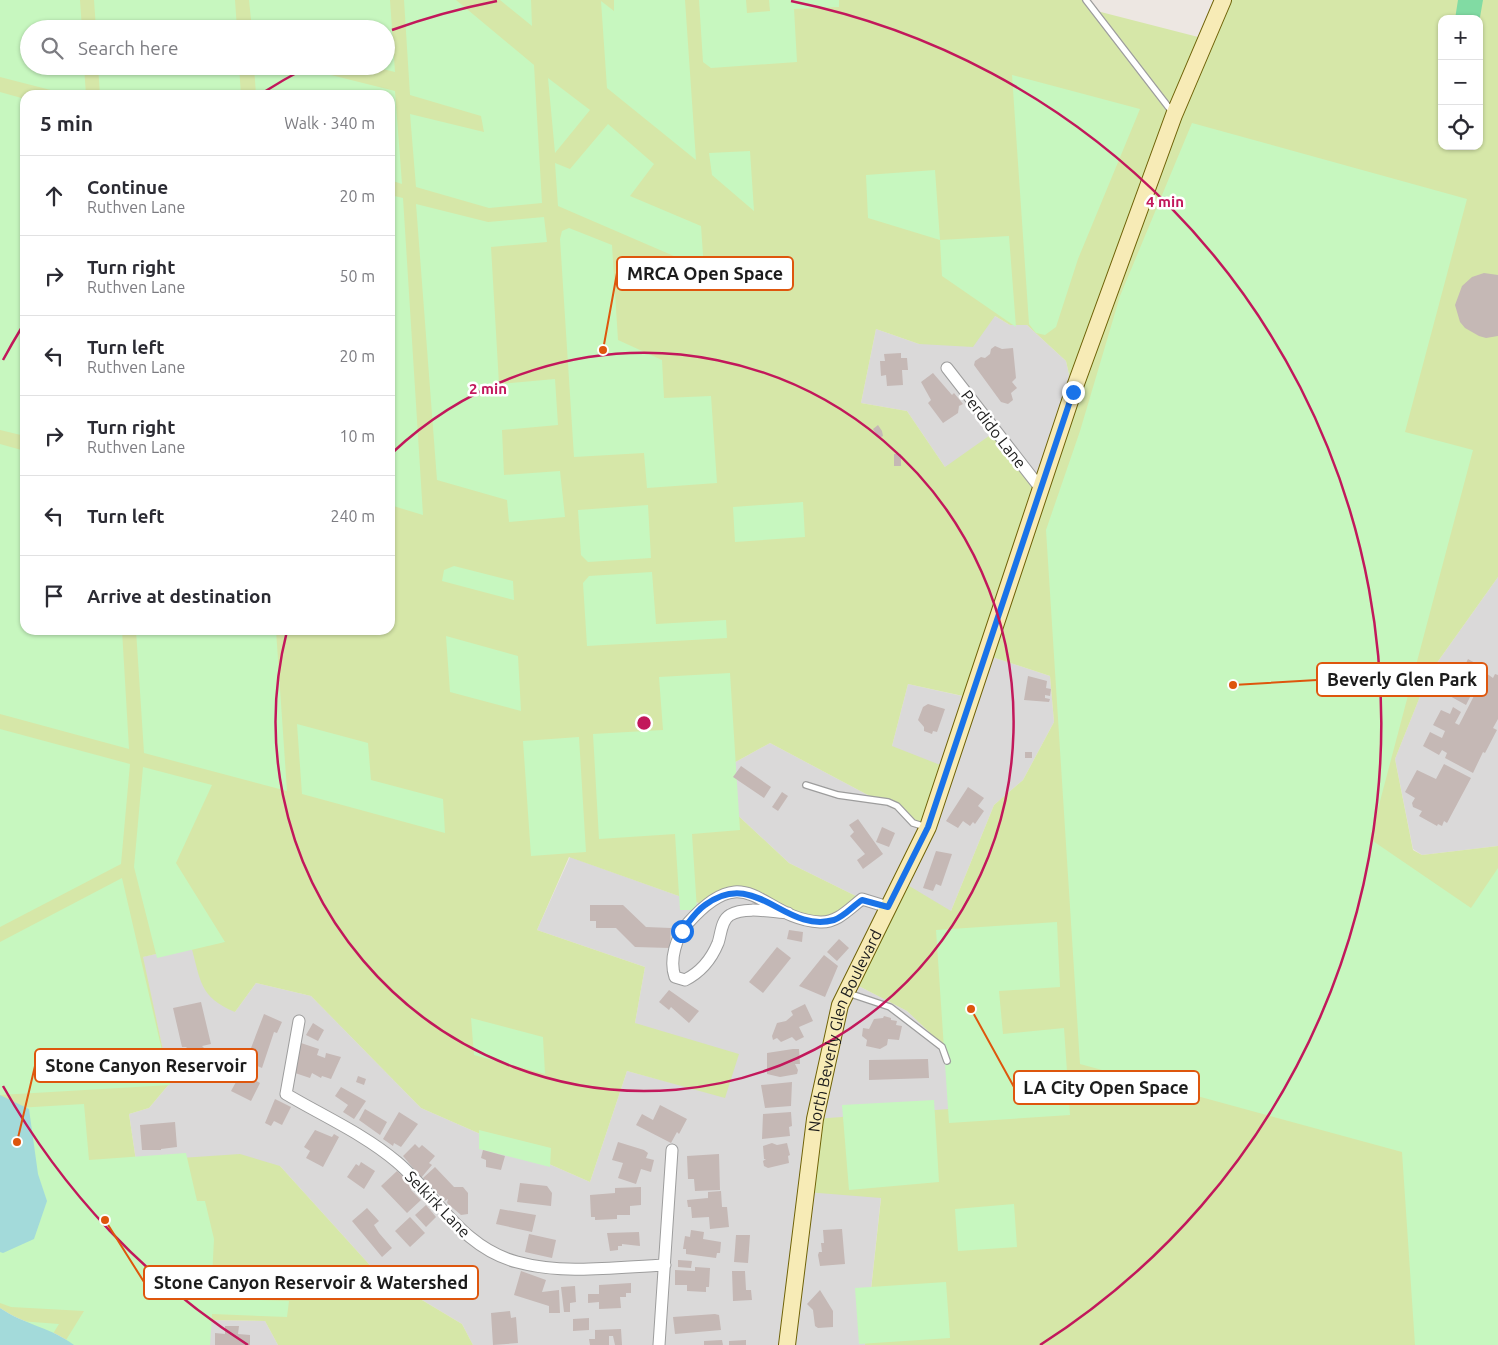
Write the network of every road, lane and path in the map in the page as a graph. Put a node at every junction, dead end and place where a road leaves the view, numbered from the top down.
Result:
1 (1086, 0) edge
2 (1223, 0) edge
3 (1174, 115) junction
4 (947, 368) dead end
5 (1041, 489) junction
6 (806, 785) dead end
7 (928, 827) junction
8 (888, 907) junction
9 (788, 913) junction
10 (846, 992) junction
11 (299, 1022) dead end
12 (947, 1061) dead end
13 (672, 1150) dead end
14 (666, 1265) junction
15 (659, 1345) edge
16 (787, 1345) edge

1 - 3 lane
2 - 3 main road, North Beverly Glen Boulevard
3 - 5 main road, North Beverly Glen Boulevard
4 - 5 street, Perdido Lane
5 - 7 main road, North Beverly Glen Boulevard
6 - 7 lane
7 - 8 main road, North Beverly Glen Boulevard
8 - 9 street
8 - 10 main road, North Beverly Glen Boulevard
9 - 9 street
10 - 12 lane
10 - 16 main road, North Beverly Glen Boulevard
11 - 14 street, Selkirk Lane
13 - 14 street
14 - 15 street

